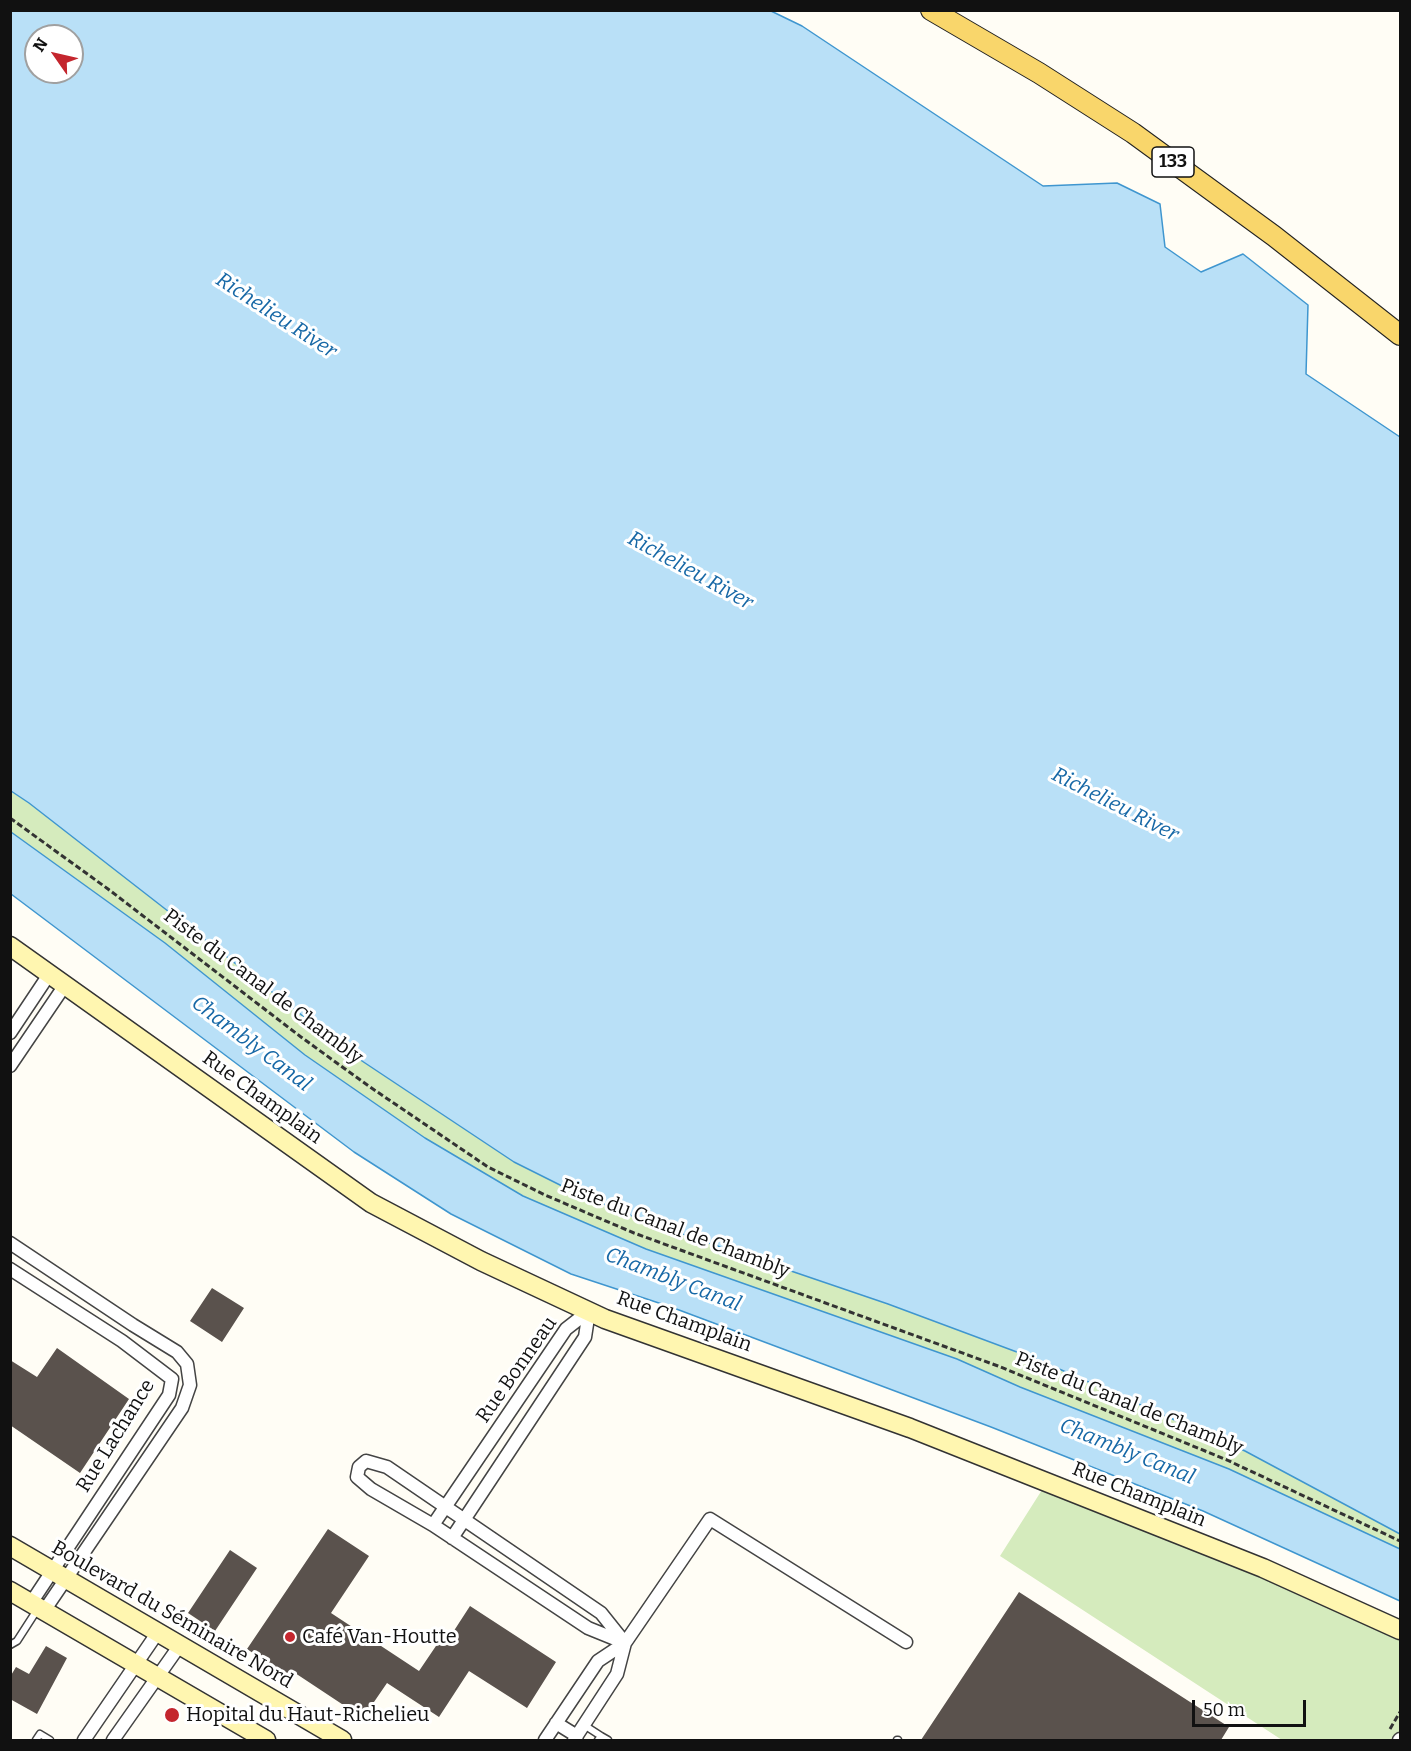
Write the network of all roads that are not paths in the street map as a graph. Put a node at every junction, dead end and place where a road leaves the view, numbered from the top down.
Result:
1 (931, 10) edge
2 (1401, 335) edge
3 (10, 946) edge
4 (50, 974) junction
5 (65, 985) junction
6 (10, 1033) edge
7 (10, 1066) edge
8 (10, 1243) edge
9 (33, 1258) junction
10 (16, 1272) edge
11 (589, 1311) junction
12 (133, 1325) junction
13 (122, 1341) junction
14 (187, 1364) junction
15 (172, 1379) junction
16 (445, 1508) junction
17 (91, 1512) junction
18 (465, 1519) junction
19 (104, 1521) junction
20 (433, 1525) junction
21 (452, 1538) junction
22 (10, 1546) edge
23 (536, 1568) junction
24 (59, 1574) junction
25 (525, 1587) junction
26 (10, 1591) edge
27 (38, 1607) junction
28 (1401, 1630) edge
29 (158, 1632) junction
30 (906, 1642) dead end
31 (625, 1643) junction
32 (10, 1645) edge
33 (180, 1645) junction
34 (135, 1664) junction
35 (157, 1676) junction
36 (556, 1723) junction
37 (584, 1725) junction
38 (575, 1738) edge
39 (600, 1738) edge
40 (36, 1740) edge
41 (50, 1740) edge
42 (84, 1740) edge
43 (114, 1740) edge
44 (266, 1740) edge
45 (342, 1740) edge
46 (545, 1740) edge
47 (608, 1740) edge

1 - 2 main road, 133
3 - 4 street, Rue Champlain
4 - 5 street, Rue Champlain
4 - 6 street
5 - 7 street
5 - 11 street, Rue Champlain
8 - 9 street
9 - 10 street, Rue Lachance
9 - 12 street
10 - 13 street, Rue Lachance
11 - 16 street, Rue Bonneau
11 - 18 street, Rue Bonneau
11 - 28 street, Rue Champlain
12 - 13 street
12 - 14 street
13 - 15 street, Rue Lachance
14 - 15 street, Rue Lachance
14 - 19 street, Rue Lachance
15 - 17 street, Rue Lachance
16 - 18 street
16 - 20 street, Rue Bonneau
16 - 20 street
17 - 19 street, Rue Lachance
17 - 24 street, Rue Lachance
18 - 21 street, Rue Bonneau
18 - 23 street
19 - 24 street, Rue Lachance
20 - 21 street
21 - 25 street
22 - 24 street, Boulevard du Séminaire Nord
23 - 25 street
23 - 31 street
24 - 27 street, Rue Lachance
24 - 29 street, Boulevard du Séminaire Nord
25 - 31 street
26 - 27 street
27 - 32 lane
27 - 34 street
29 - 33 street, Boulevard du Séminaire Nord
29 - 34 street
30 - 31 street
31 - 36 street
31 - 37 street
33 - 35 street
33 - 45 street, Boulevard du Séminaire Nord
34 - 35 street
34 - 42 street
35 - 43 street
35 - 44 street
36 - 38 street
36 - 46 street
37 - 38 street
37 - 39 lane
39 - 47 lane
40 - 41 lane

